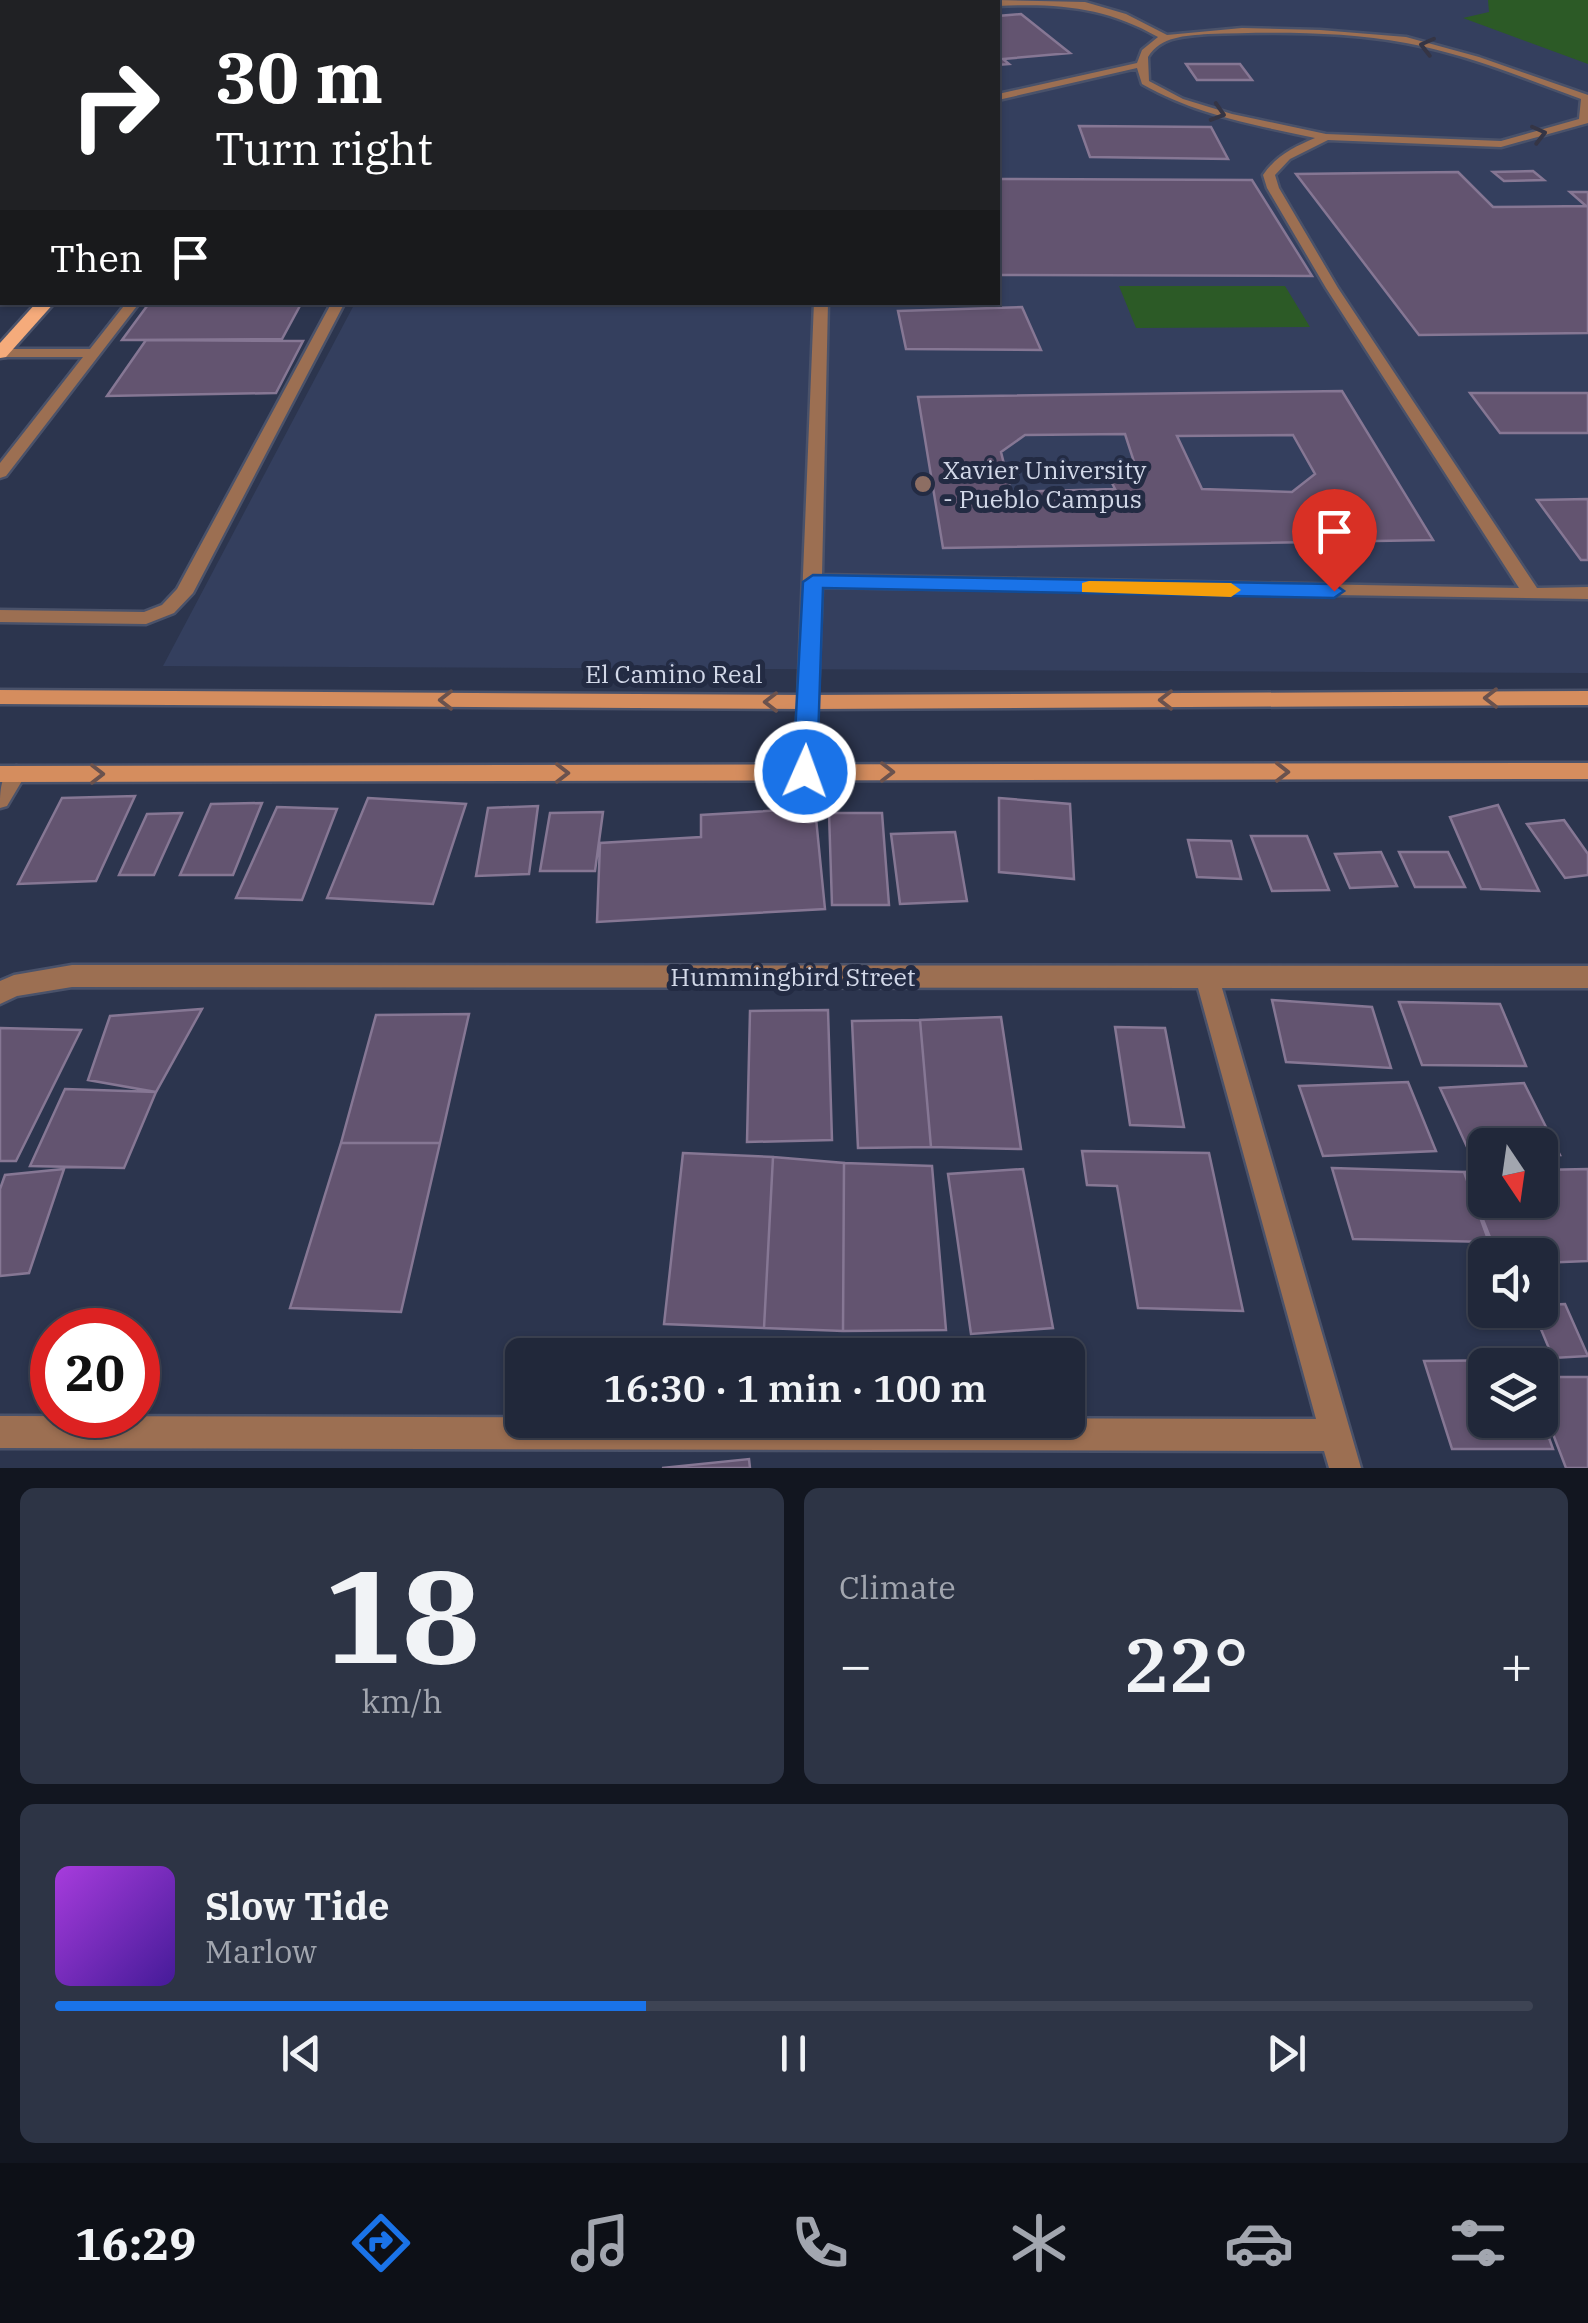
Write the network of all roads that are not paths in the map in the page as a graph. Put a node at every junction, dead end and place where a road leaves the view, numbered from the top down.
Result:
1 (1105, 2) edge
2 (1000, 4) edge
3 (1164, 37) junction
4 (1140, 65) junction
5 (1000, 94) edge
6 (1587, 98) edge
7 (1586, 122) edge
8 (1326, 137) junction
9 (44, 305) edge
10 (132, 305) edge
11 (337, 305) edge
12 (821, 305) edge
13 (0, 353) edge
14 (94, 353) junction
15 (0, 473) edge
16 (813, 582) junction
17 (1588, 593) edge
18 (1532, 594) junction
19 (0, 616) edge
20 (0, 697) edge
21 (1588, 698) edge
22 (808, 702) junction
23 (805, 772) junction
24 (1588, 772) edge
25 (8, 774) edge
26 (0, 800) edge
27 (1582, 977) edge
28 (1207, 978) junction
29 (0, 993) edge
30 (1588, 999) edge
31 (0, 1432) edge
32 (1335, 1435) junction
33 (1344, 1468) edge

1 - 2 street
1 - 3 street
3 - 4 street
6 -> 3 street
4 - 5 street
4 -> 8 street
6 - 7 street
8 -> 7 street
8 - 18 street
9 - 13 main road
10 - 14 street
11 - 19 street
12 - 16 street
13 - 14 street
14 - 15 street
16 - 18 street
16 - 22 street
17 - 18 street
22 -> 20 street, El Camino Real
21 -> 22 street, El Camino Real
22 - 23 street
23 -> 24 street
25 -> 23 street
25 - 26 street
27 - 28 street, Hummingbird Street
27 - 30 street
28 - 29 street, Hummingbird Street
28 - 32 street
31 - 32 street
32 - 33 street

